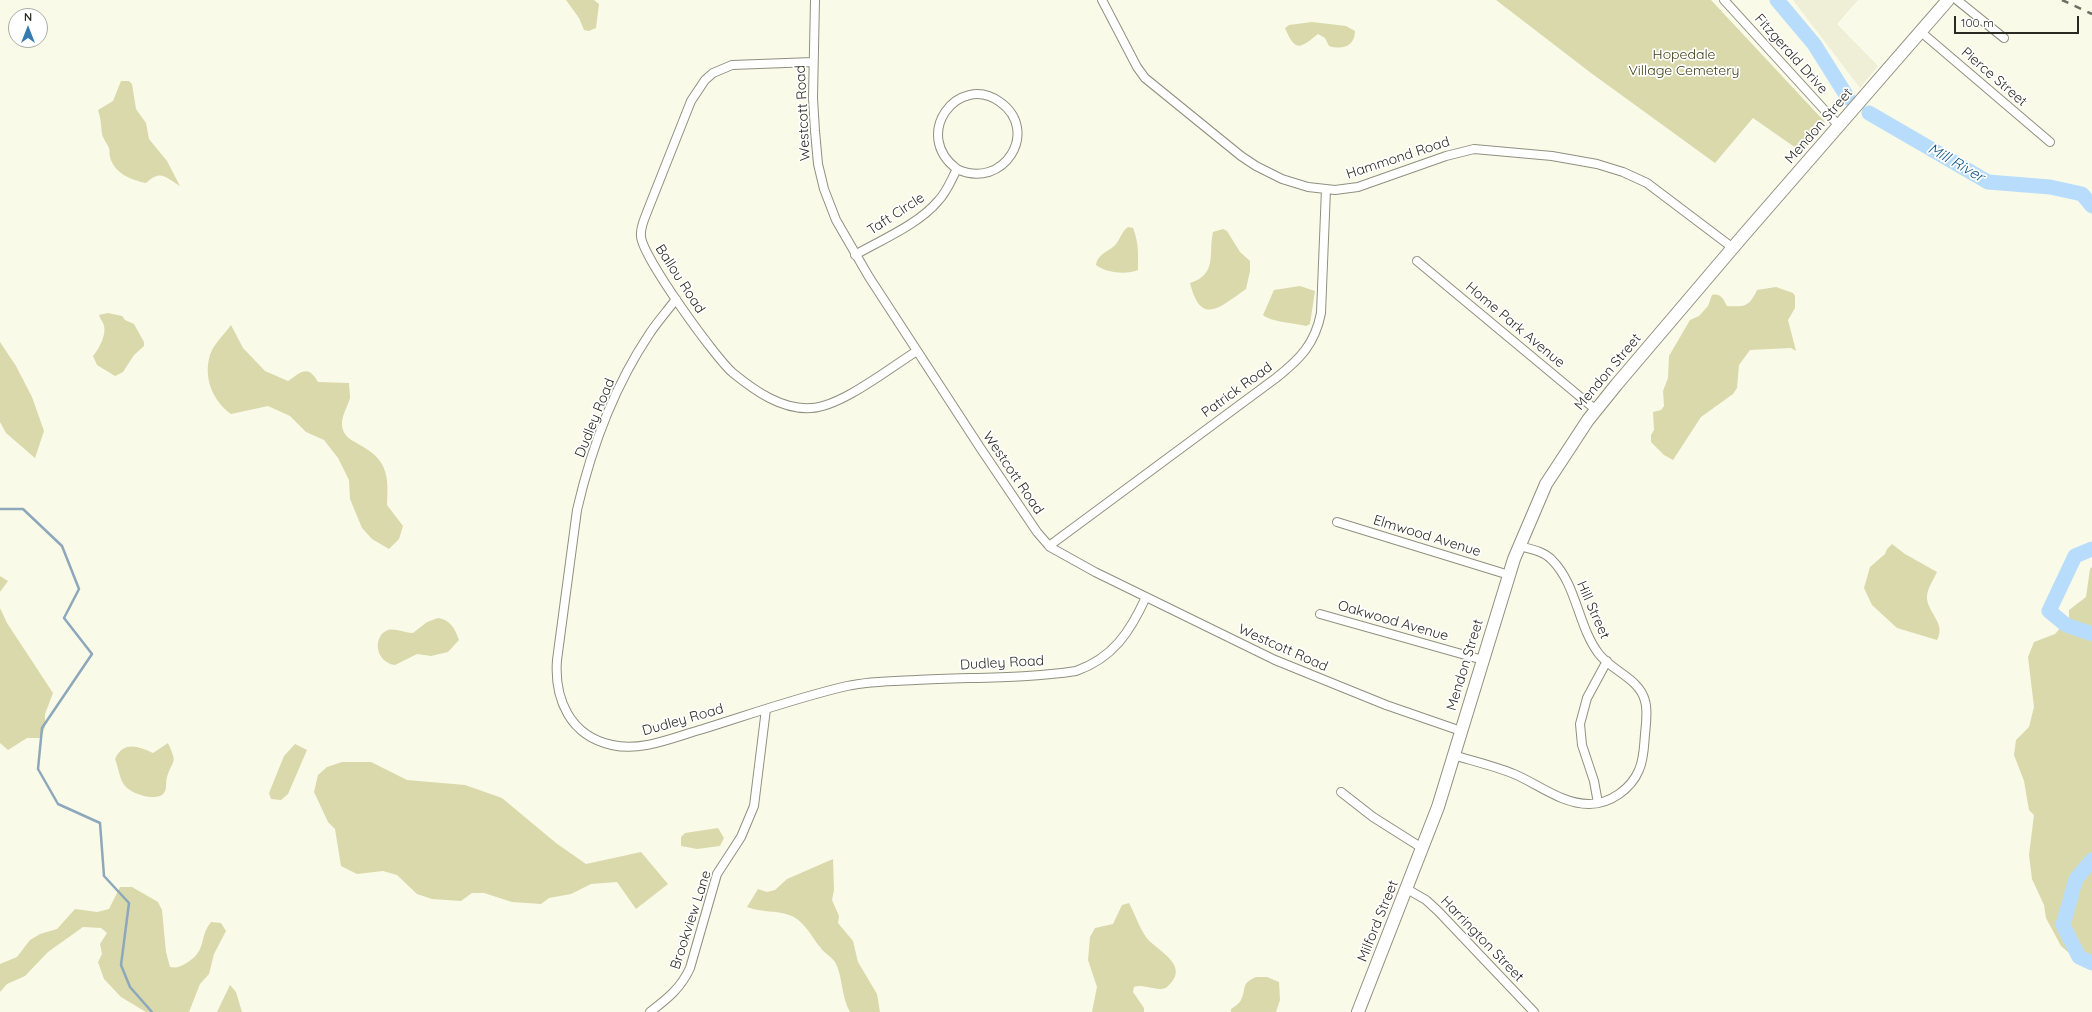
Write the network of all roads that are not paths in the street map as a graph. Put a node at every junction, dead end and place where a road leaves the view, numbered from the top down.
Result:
1 (816, 0) edge
2 (1102, 0) edge
3 (1724, 0) edge
4 (1948, 0) edge
5 (1957, 0) edge
6 (1921, 32) junction
7 (2004, 38) dead end
8 (813, 62) junction
9 (1839, 126) junction
10 (2050, 142) dead end
11 (957, 169) junction
12 (1326, 189) junction
13 (1733, 248) junction
14 (855, 255) junction
15 (1417, 260) dead end
16 (676, 299) junction
17 (917, 351) junction
18 (1596, 410) junction
19 (1337, 522) dead end
20 (1049, 546) junction
21 (1519, 546) junction
22 (1509, 574) junction
23 (1146, 597) junction
24 (1320, 614) dead end
25 (1482, 660) junction
26 (1607, 661) junction
27 (766, 709) junction
28 (1461, 731) junction
29 (1454, 755) junction
30 (1341, 792) dead end
31 (1598, 803) junction
32 (1424, 845) junction
33 (1407, 889) junction
34 (650, 1012) edge
35 (1358, 1012) edge
36 (1534, 1012) edge

1 - 8 street, Westcott Road
2 - 12 street, Hammond Road
3 - 9 street, Fitzgerald Drive
4 - 6 main road, Mendon Street
5 - 7 street
6 - 9 main road, Mendon Street
6 - 10 street, Pierce Street
8 - 14 street, Westcott Road
8 - 16 street, Ballou Road
9 - 13 main road, Mendon Street
11 - 11 street
11 - 14 street, Taft Circle
12 - 13 street, Hammond Road
12 - 20 street, Patrick Road
13 - 18 main road, Mendon Street
14 - 17 street, Westcott Road
15 - 18 street, Home Park Avenue
16 - 17 street, Ballou Road
16 - 27 street, Dudley Road
17 - 20 street, Westcott Road
18 - 21 main road, Mendon Street
19 - 22 street, Elmwood Avenue
20 - 23 street, Westcott Road
21 - 22 main road, Mendon Street
21 - 26 street, Hill Street
22 - 25 main road, Mendon Street
23 - 27 street, Dudley Road
23 - 28 street, Westcott Road
24 - 25 street, Oakwood Avenue
25 - 28 main road, Mendon Street
26 - 31 street
26 - 31 street, Hill Street
27 - 34 street, Brookview Lane
28 - 29 main road, Mendon Street
29 - 31 street, Hill Street
29 - 32 main road, Mendon Street
30 - 32 street
32 - 33 main road, Milford Street
33 - 35 main road, Milford Street
33 - 36 street, Harrington Street

